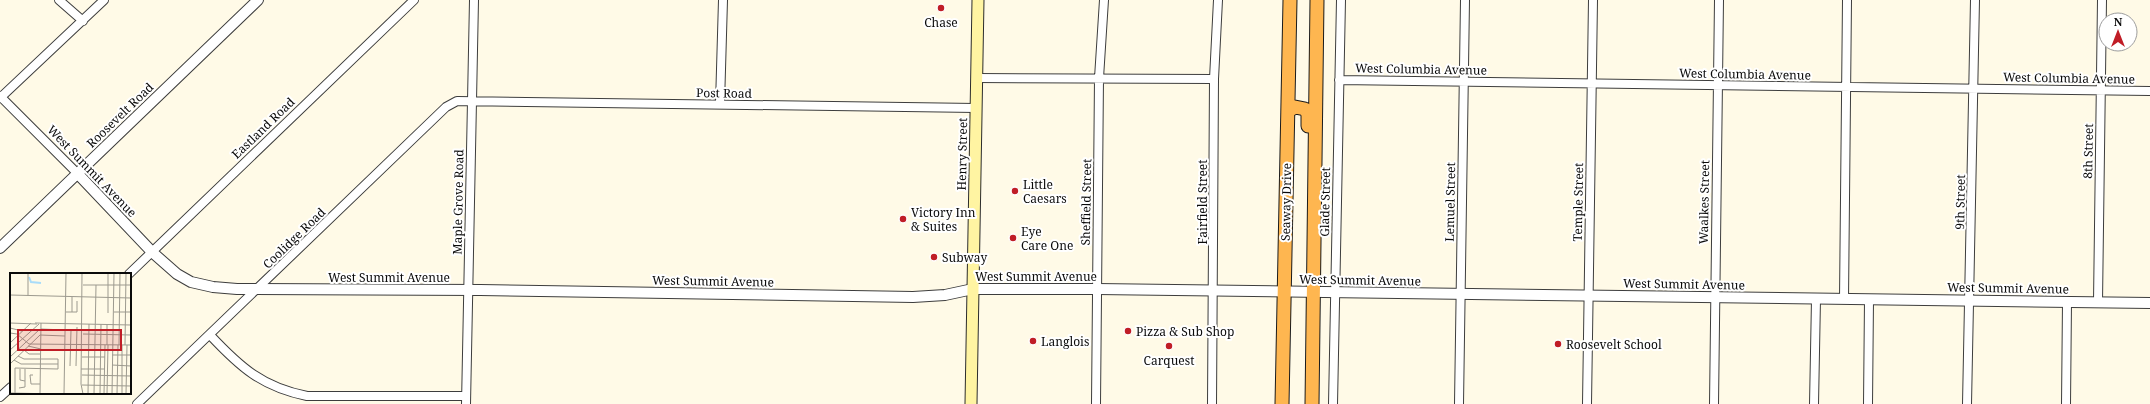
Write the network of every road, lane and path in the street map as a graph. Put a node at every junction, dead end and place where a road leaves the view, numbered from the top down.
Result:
1 (59, 0) edge
2 (104, 0) edge
3 (258, 0) edge
4 (414, 0) edge
5 (474, 0) edge
6 (723, 0) edge
7 (978, 0) edge
8 (1104, 0) edge
9 (1218, 0) edge
10 (1290, 0) edge
11 (1317, 0) edge
12 (1341, 0) edge
13 (1465, 0) edge
14 (1593, 0) edge
15 (1719, 0) edge
16 (1847, 0) edge
17 (1975, 0) edge
18 (2102, 0) edge
19 (83, 21) junction
20 (977, 78) junction
21 (1099, 78) junction
22 (1214, 79) junction
23 (1339, 80) junction
24 (1464, 82) junction
25 (1591, 84) junction
26 (1718, 86) junction
27 (1846, 88) junction
28 (1974, 89) junction
29 (2101, 90) junction
30 (2150, 91) edge
31 (0, 97) edge
32 (472, 101) junction
33 (720, 104) junction
34 (976, 108) junction
35 (1288, 111) junction
36 (78, 174) junction
37 (0, 248) edge
38 (152, 252) junction
39 (130, 273) edge
40 (258, 289) junction
41 (973, 289) junction
42 (1096, 289) junction
43 (469, 290) junction
44 (1213, 291) junction
45 (1284, 291) junction
46 (1311, 292) junction
47 (1335, 292) junction
48 (1461, 294) junction
49 (1589, 296) junction
50 (1715, 298) junction
51 (1816, 299) junction
52 (1844, 299) junction
53 (1869, 300) junction
54 (1970, 301) junction
55 (2067, 302) junction
56 (2098, 302) junction
57 (2150, 303) edge
58 (1284, 320) junction
59 (210, 335) junction
60 (10, 388) edge
61 (0, 397) edge
62 (466, 400) edge
63 (137, 404) edge
64 (971, 404) edge
65 (1096, 404) edge
66 (1212, 404) edge
67 (1282, 404) edge
68 (1289, 404) edge
69 (1310, 404) edge
70 (1333, 404) edge
71 (1459, 404) edge
72 (1588, 404) edge
73 (1714, 404) edge
74 (1814, 404) edge
75 (1868, 404) edge
76 (1967, 404) edge
77 (2066, 404) edge

1 - 19 street
2 - 19 street
3 - 36 street, Roosevelt Road
4 - 38 street, Eastland Road
5 - 32 street, Maple Grove Road
6 - 33 street
7 - 20 main road, Henry Street
8 - 21 street, Sheffield Street
9 - 22 street, Fairfield Street
10 - 35 highway, Seaway Drive
11 - 46 highway
12 - 23 street, Glade Street
13 - 24 street, Lemuel Street
14 - 25 street, Temple Street
15 - 26 street, Waalkes Street
16 - 27 street
17 - 28 street, 9th Street
18 - 29 street, 8th Street
19 - 31 street
20 - 21 street
20 - 34 main road, Henry Street
21 - 22 street
21 - 42 street, Sheffield Street
22 - 44 street, Fairfield Street
23 - 24 street, West Columbia Avenue
23 - 47 street, Glade Street
24 - 25 street, West Columbia Avenue
24 - 48 street, Lemuel Street
25 - 26 street, West Columbia Avenue
25 - 49 street, Temple Street
26 - 27 street, West Columbia Avenue
26 - 50 street, Waalkes Street
27 - 28 street, West Columbia Avenue
27 - 52 street
28 - 29 street, West Columbia Avenue
28 - 54 street, 9th Street
29 - 30 street, West Columbia Avenue
29 - 56 street, 8th Street
31 - 36 street, West Summit Avenue
32 - 33 street, Post Road
32 - 40 street, Coolidge Road
32 - 43 street, Maple Grove Road
33 - 34 street, Post Road
34 - 41 main road, Henry Street
35 - 45 highway, Seaway Drive
35 - 46 highway
36 - 37 street, Roosevelt Road
36 - 38 street, West Summit Avenue
38 - 39 street, Eastland Road
38 - 40 street, West Summit Avenue
40 - 43 street, West Summit Avenue
40 - 59 street, Coolidge Road
41 - 42 street, West Summit Avenue
41 - 43 street, West Summit Avenue
41 - 64 main road, Henry Street
42 - 44 street, West Summit Avenue
42 - 65 street, Sheffield Street
43 - 62 street, Maple Grove Road
44 - 45 street, West Summit Avenue
44 - 66 street, Fairfield Street
45 - 46 street, West Summit Avenue
45 - 58 highway, Seaway Drive
46 - 47 street, West Summit Avenue
46 - 69 highway
47 - 48 street, West Summit Avenue
47 - 70 street, Glade Street
48 - 49 street, West Summit Avenue
48 - 71 street, Lemuel Street
49 - 50 street, West Summit Avenue
49 - 72 street, Temple Street
50 - 51 street, West Summit Avenue
50 - 73 street, Waalkes Street
51 - 52 street, West Summit Avenue
51 - 74 street
52 - 53 street, West Summit Avenue
53 - 54 street, West Summit Avenue
53 - 75 street
54 - 55 street, West Summit Avenue
54 - 76 street, 9th Street
55 - 56 street, West Summit Avenue
55 - 77 street
56 - 57 street, West Summit Avenue
58 - 67 highway, Seaway Drive
58 - 68 highway
59 - 62 street
59 - 63 street, Coolidge Road
60 - 61 street

